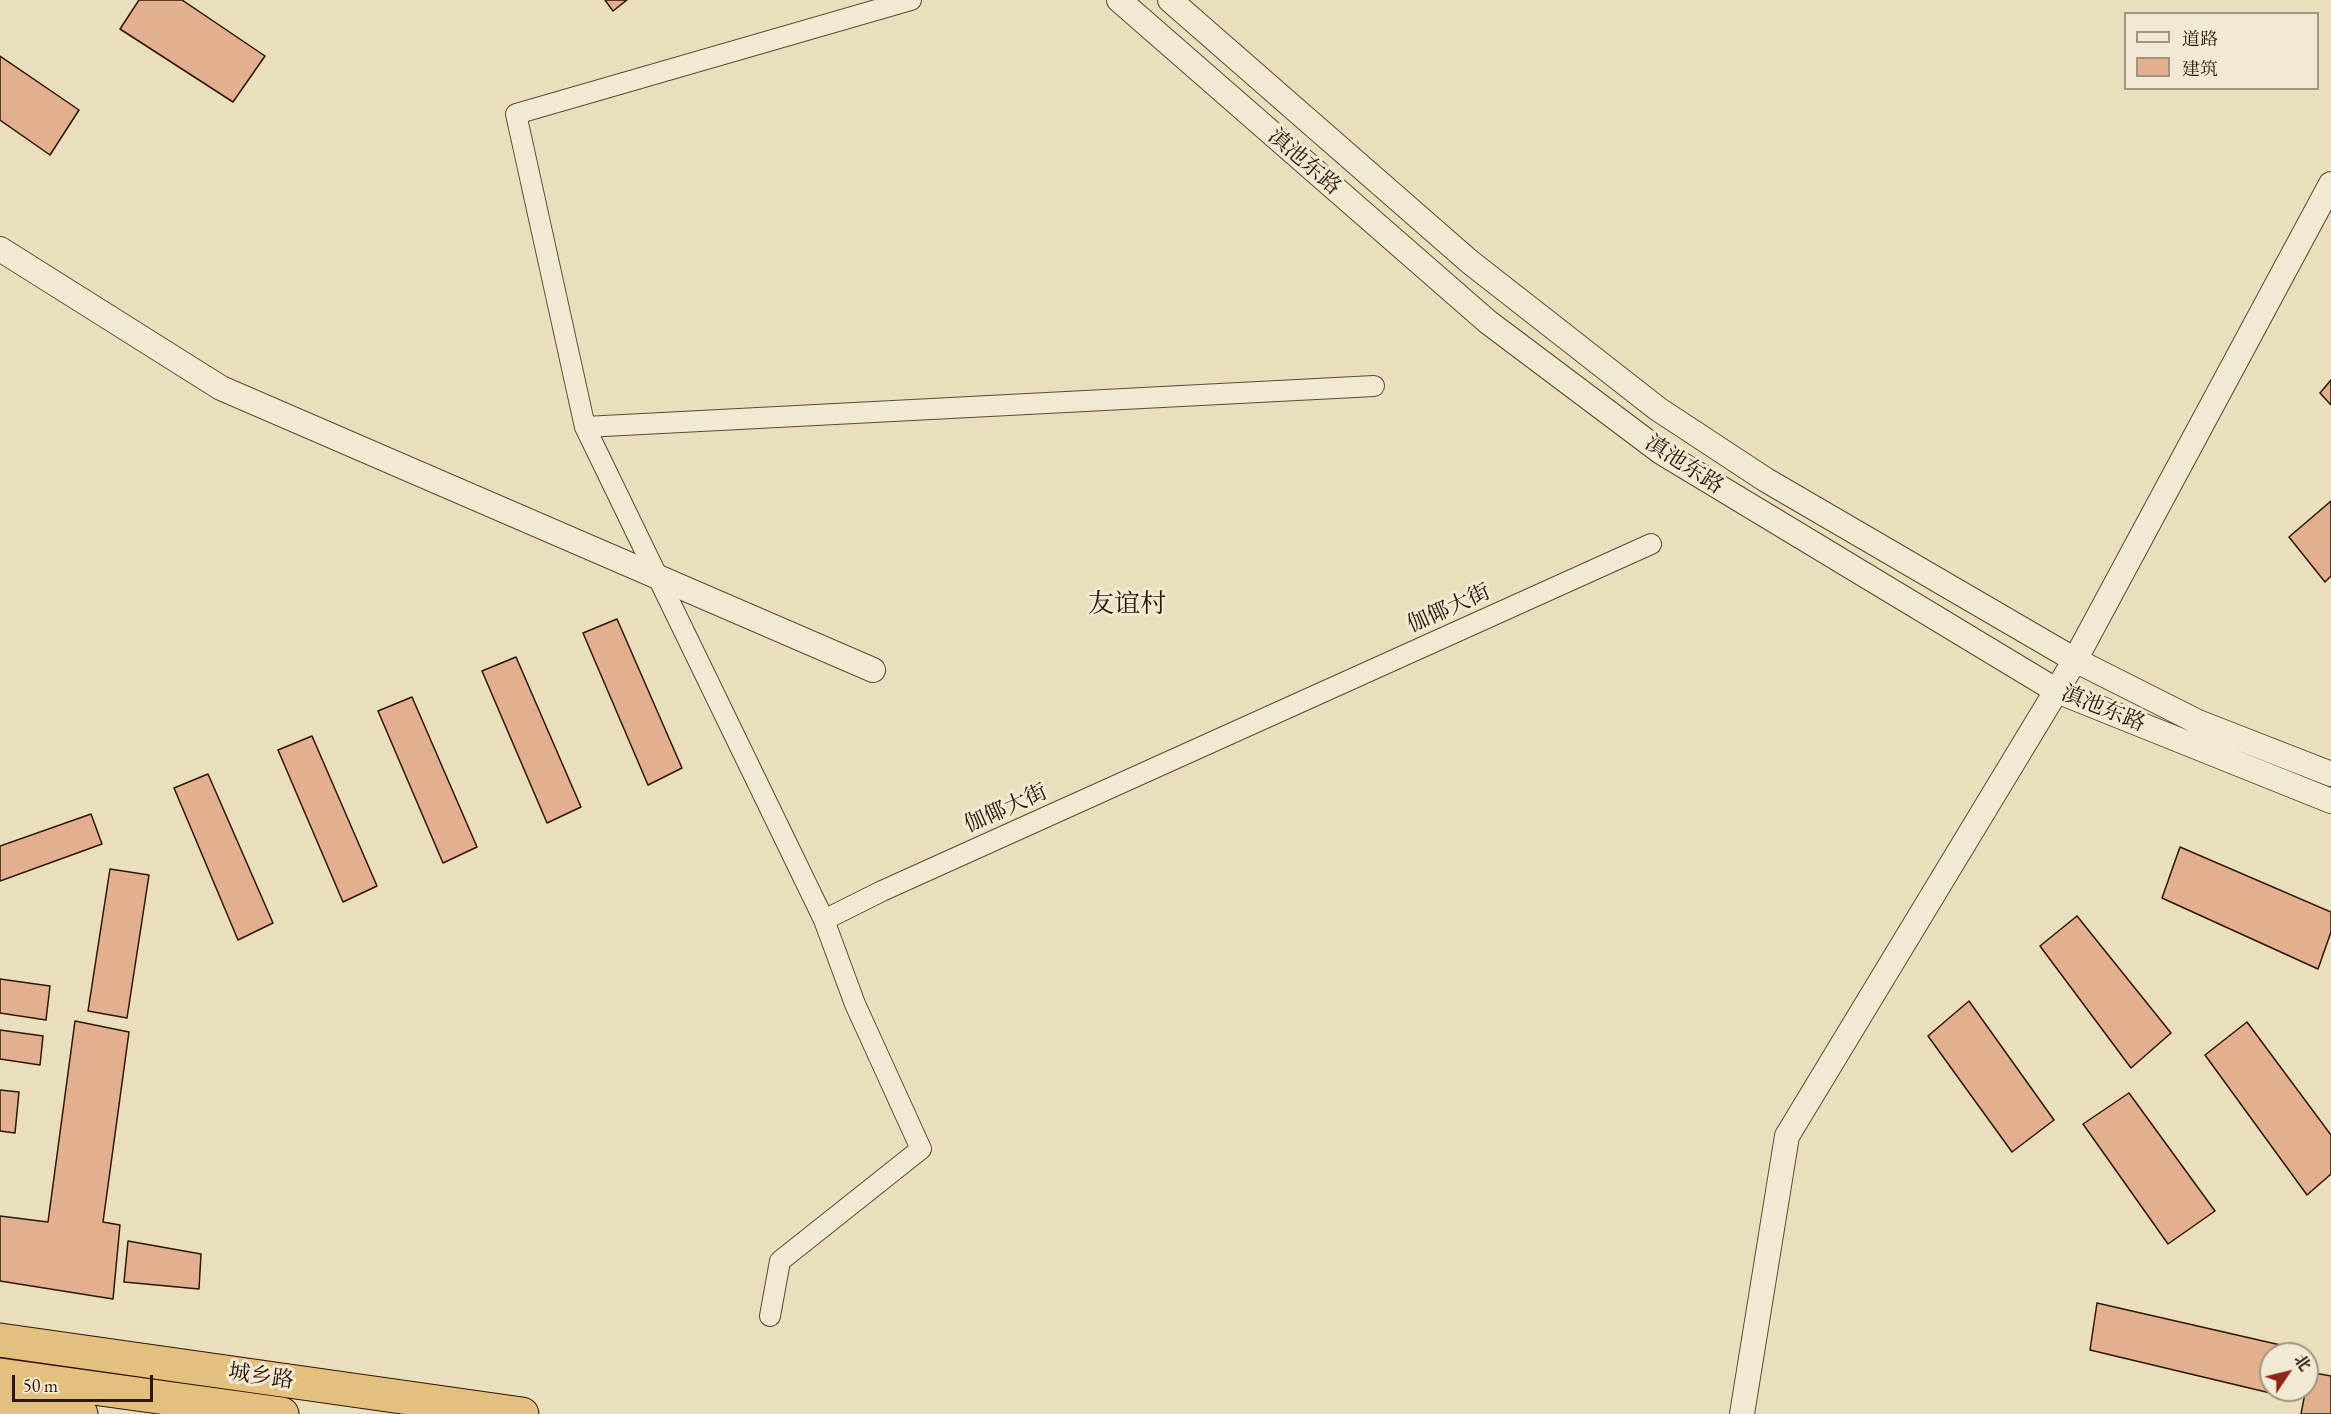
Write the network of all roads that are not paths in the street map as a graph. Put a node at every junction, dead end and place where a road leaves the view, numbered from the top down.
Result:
1 (911, 0) edge
2 (1170, 0) edge
3 (1124, 1) edge
4 (2331, 184) edge
5 (0, 249) edge
6 (1374, 386) dead end
7 (585, 427) junction
8 (1651, 544) dead end
9 (2075, 660) junction
10 (873, 670) dead end
11 (2057, 691) junction
12 (2331, 774) edge
13 (2331, 801) edge
14 (824, 920) junction
15 (770, 1316) dead end
16 (0, 1340) edge
17 (0, 1375) edge
18 (0, 1403) edge
19 (81, 1414) edge
20 (282, 1414) edge
21 (522, 1414) edge
22 (1742, 1414) edge

1 - 7 street
2 - 9 street, 滇池东路
3 - 11 street, 滇池东路
4 - 9 street
5 - 10 street
6 - 7 street
7 - 14 street
8 - 14 street, 伽倻大街
9 - 11 street
9 - 12 street, 滇池东路
11 - 13 street, 滇池东路
11 - 22 street
14 - 15 street
16 - 21 highway, 城乡路
17 - 20 highway
18 - 19 highway

